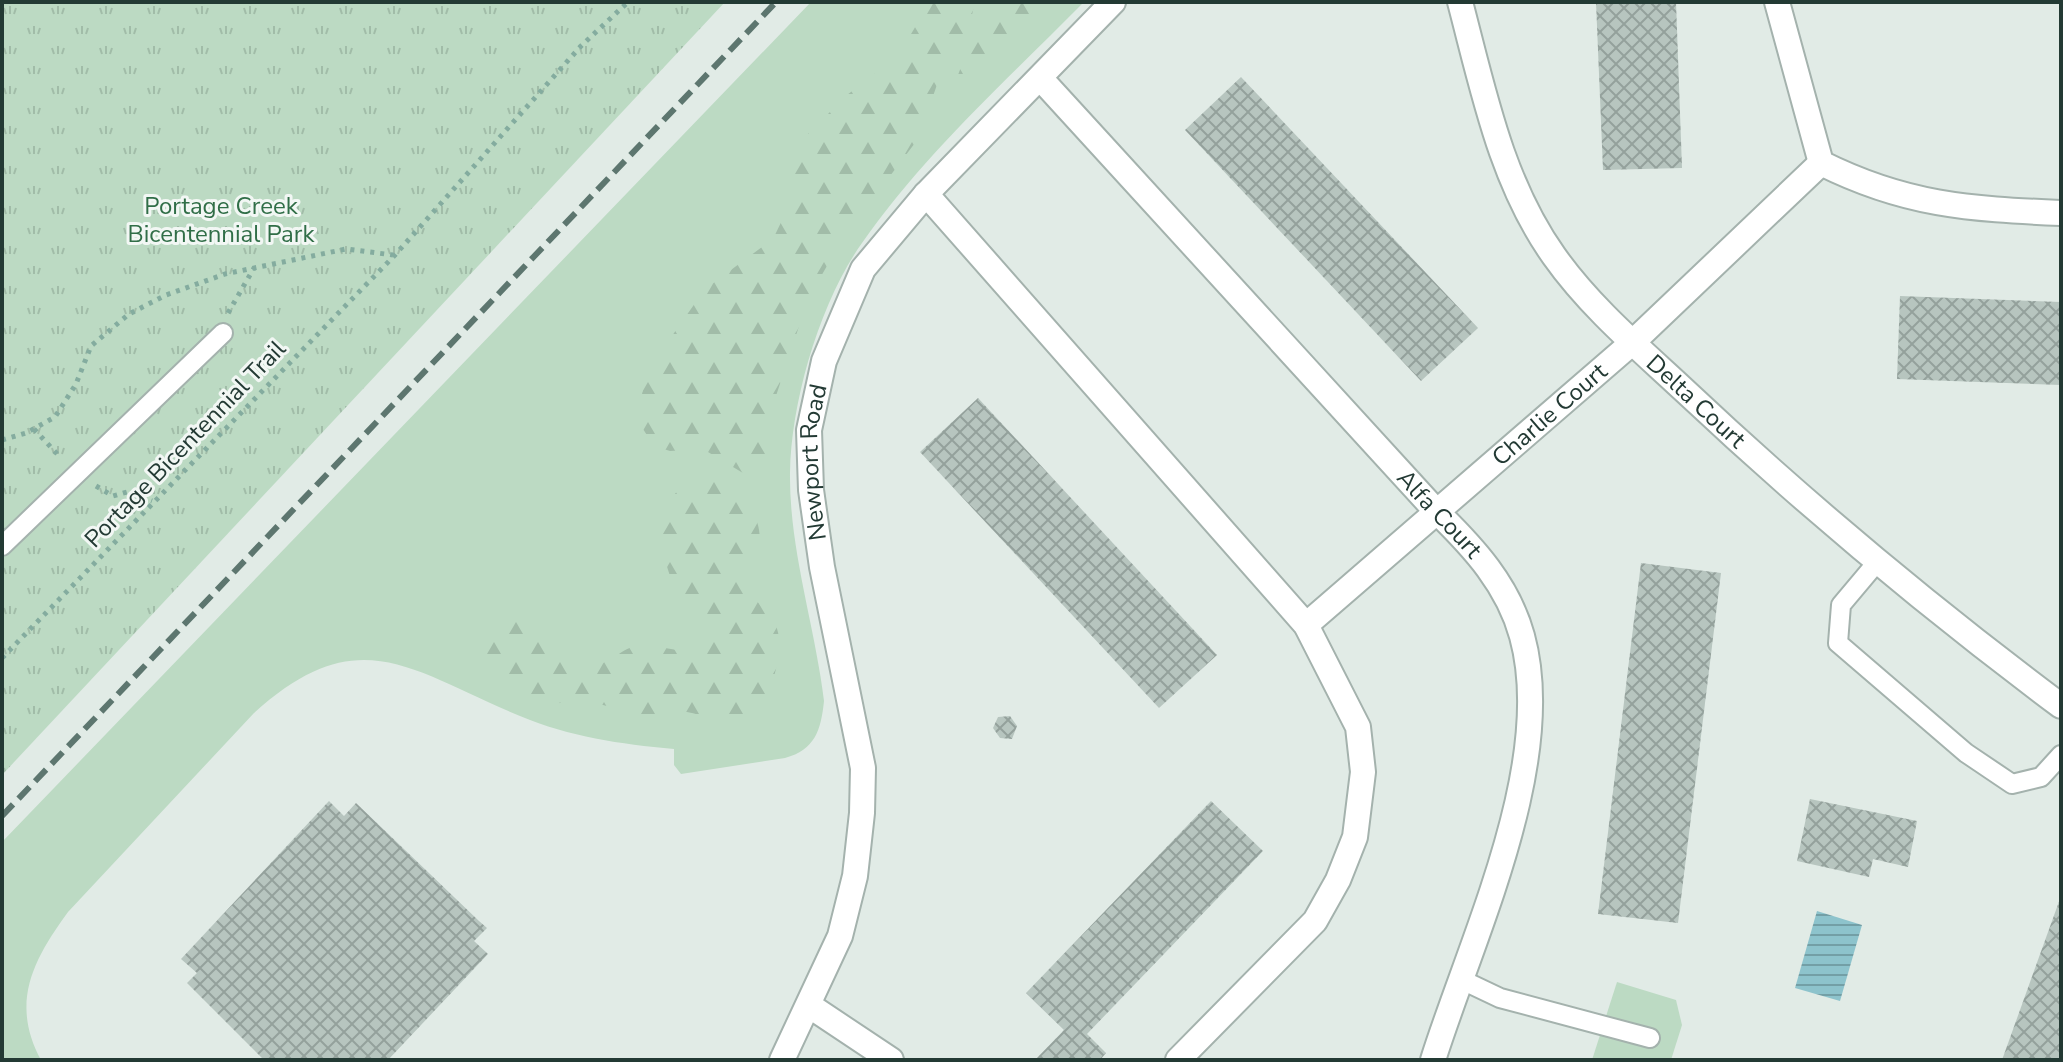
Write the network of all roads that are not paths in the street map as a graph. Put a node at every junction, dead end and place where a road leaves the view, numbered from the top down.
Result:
1 (1113, 2) edge
2 (1460, 2) edge
3 (1777, 2) edge
4 (1041, 79) junction
5 (1821, 163) junction
6 (926, 194) junction
7 (2061, 213) edge
8 (223, 333) road end
9 (1633, 342) junction
10 (1437, 512) junction
11 (2, 546) edge
12 (1878, 561) junction
13 (1306, 625) junction
14 (2061, 706) edge
15 (2061, 755) edge
16 (1460, 979) junction
17 (810, 1006) junction
18 (1650, 1038) dead end
19 (782, 1060) edge
20 (891, 1060) edge
21 (1178, 1060) edge
22 (1433, 1060) edge

1 - 4 street, Newport Road
2 - 9 street, Delta Court
3 - 5 street
4 - 6 street, Newport Road
4 - 10 street, Alfa Court
5 - 7 street
5 - 9 street, Charlie Court
6 - 13 street
6 - 17 street, Newport Road
8 - 11 lane
9 - 10 street, Charlie Court
9 - 12 street, Delta Court
10 - 13 street, Charlie Court
10 - 16 street, Alfa Court
12 - 14 street, Delta Court
12 - 15 lane
13 - 21 street
16 - 18 lane
16 - 22 street, Alfa Court
17 - 19 street, Newport Road
17 - 20 street

